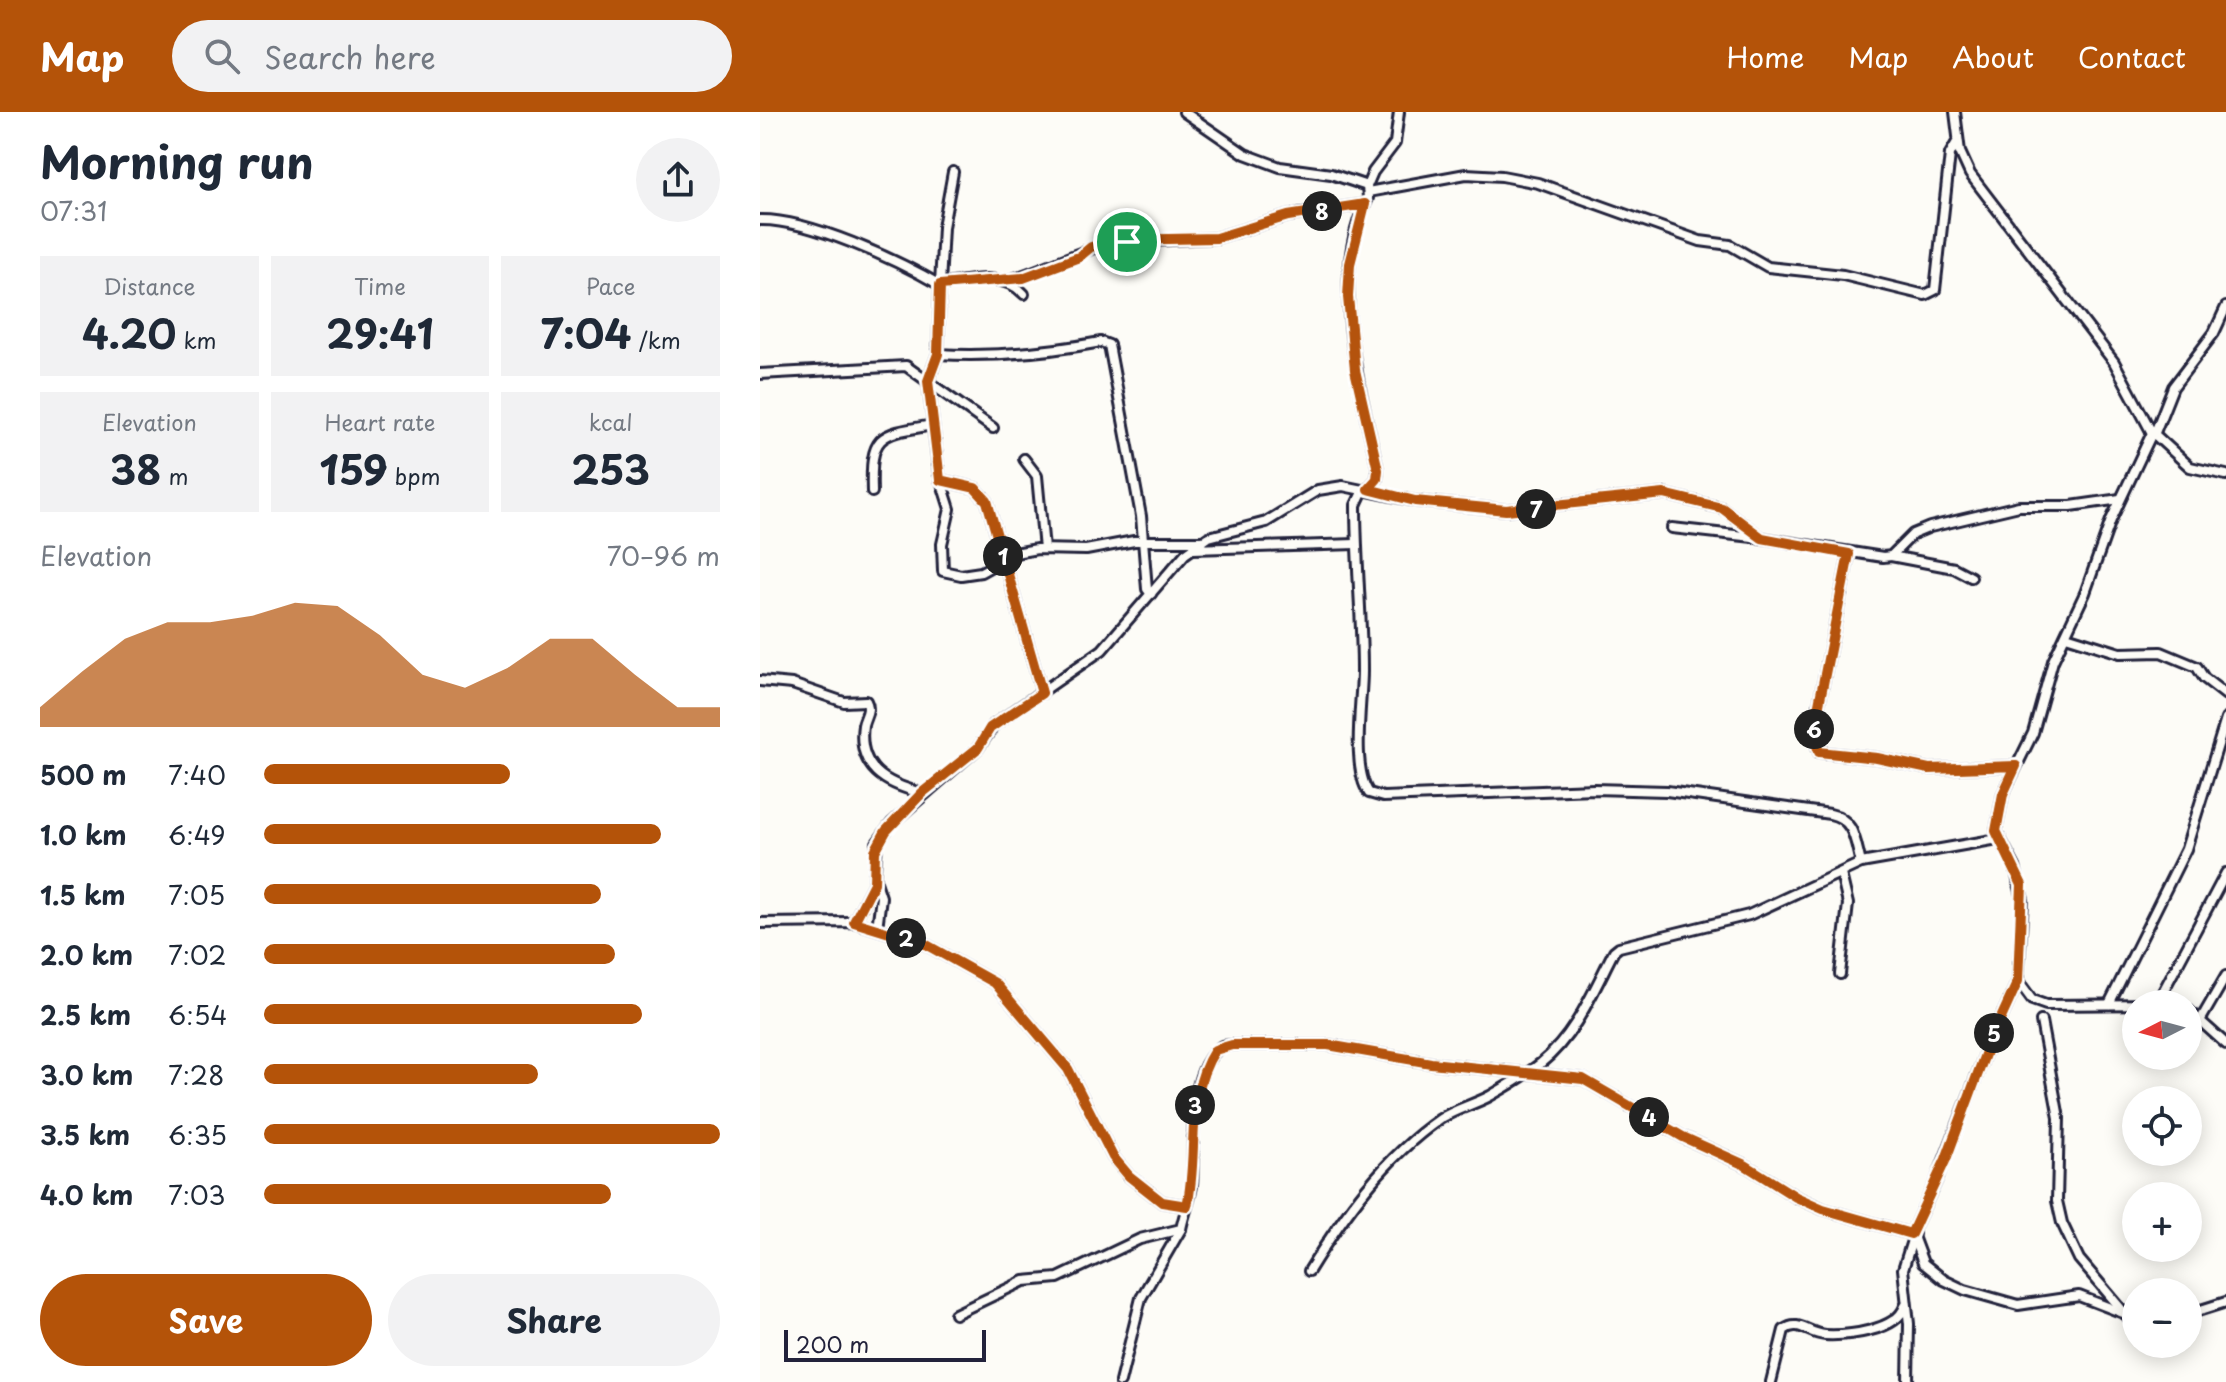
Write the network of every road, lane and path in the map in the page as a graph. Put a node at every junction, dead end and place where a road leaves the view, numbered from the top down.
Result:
1 (1399, 112) edge
2 (1955, 112) edge
3 (1187, 113) edge
4 (1957, 142) junction
5 (953, 172) dead end
6 (1367, 189) junction
7 (1365, 204) junction
8 (760, 220) edge
9 (1005, 281) junction
10 (940, 285) junction
11 (1024, 294) dead end
12 (2226, 307) edge
13 (938, 354) junction
14 (760, 374) edge
15 (928, 381) junction
16 (933, 425) junction
17 (993, 428) dead end
18 (2153, 434) junction
19 (1024, 459) dead end
20 (2226, 475) edge
21 (940, 480) junction
22 (1365, 490) junction
23 (872, 492) dead end
24 (2120, 499) junction
25 (1672, 528) dead end
26 (1762, 538) junction
27 (1201, 541) junction
28 (1142, 542) junction
29 (1356, 544) junction
30 (1044, 549) junction
31 (1193, 549) junction
32 (1849, 554) junction
33 (1891, 556) junction
34 (1005, 561) junction
35 (1971, 577) dead end
36 (1151, 594) junction
37 (2066, 636) junction
38 (760, 681) edge
39 (1042, 693) junction
40 (2226, 695) edge
41 (2226, 719) edge
42 (2016, 766) junction
43 (922, 793) junction
44 (1998, 839) junction
45 (1861, 863) junction
46 (2226, 873) edge
47 (1841, 874) junction
48 (875, 878) junction
49 (854, 922) junction
50 (760, 923) edge
51 (877, 928) junction
52 (1840, 974) dead end
53 (2226, 976) edge
54 (2018, 981) junction
55 (2167, 990) edge
56 (2109, 1004) junction
57 (2122, 1004) edge
58 (2202, 1018) edge
59 (2041, 1021) dead end
60 (2202, 1023) edge
61 (2226, 1044) edge
62 (1525, 1073) junction
63 (1187, 1206) junction
64 (1181, 1229) junction
65 (1912, 1234) junction
66 (1309, 1271) dead end
67 (2226, 1302) edge
68 (1905, 1306) junction
69 (2122, 1307) edge
70 (2202, 1310) edge
71 (955, 1314) dead end
72 (2122, 1314) edge
73 (1120, 1382) edge
74 (1771, 1382) edge
75 (1908, 1382) edge

1 - 6 street
2 - 4 street
3 - 6 street
4 - 6 street
4 - 18 street
5 - 10 street
6 - 7 street
7 - 9 street
7 - 22 street
8 - 10 street
9 - 10 street
9 - 11 street
10 - 13 street
12 - 18 street
13 - 15 street
13 - 28 street
14 - 15 street
15 - 16 street
15 - 17 street
16 - 21 street
16 - 23 street
18 - 20 street
18 - 24 street
19 - 30 street
21 - 34 street
21 - 34 street
22 - 26 street
22 - 27 street
22 - 29 street
24 - 33 street
24 - 37 street
25 - 26 street
26 - 32 street
27 - 28 street
27 - 31 street
28 - 30 street
28 - 36 street
29 - 31 street
29 - 45 street
30 - 34 street
31 - 36 street
32 - 33 street
32 - 42 street
33 - 35 street
34 - 39 street
36 - 39 street
37 - 40 street
37 - 42 street
38 - 43 street
39 - 43 street
41 - 56 street
42 - 44 street
43 - 48 street
44 - 45 street
44 - 54 street
45 - 47 street
46 - 55 street
47 - 52 street
47 - 62 street
48 - 49 street
48 - 51 street
49 - 50 street
49 - 51 street
51 - 63 street
53 - 58 street
54 - 56 street
54 - 65 street
56 - 57 street
59 - 69 street
60 - 61 street
62 - 63 street
62 - 65 street
62 - 66 street
63 - 64 street
64 - 71 street
64 - 73 street
65 - 68 street
65 - 72 street
67 - 70 street
68 - 74 street
68 - 75 street

